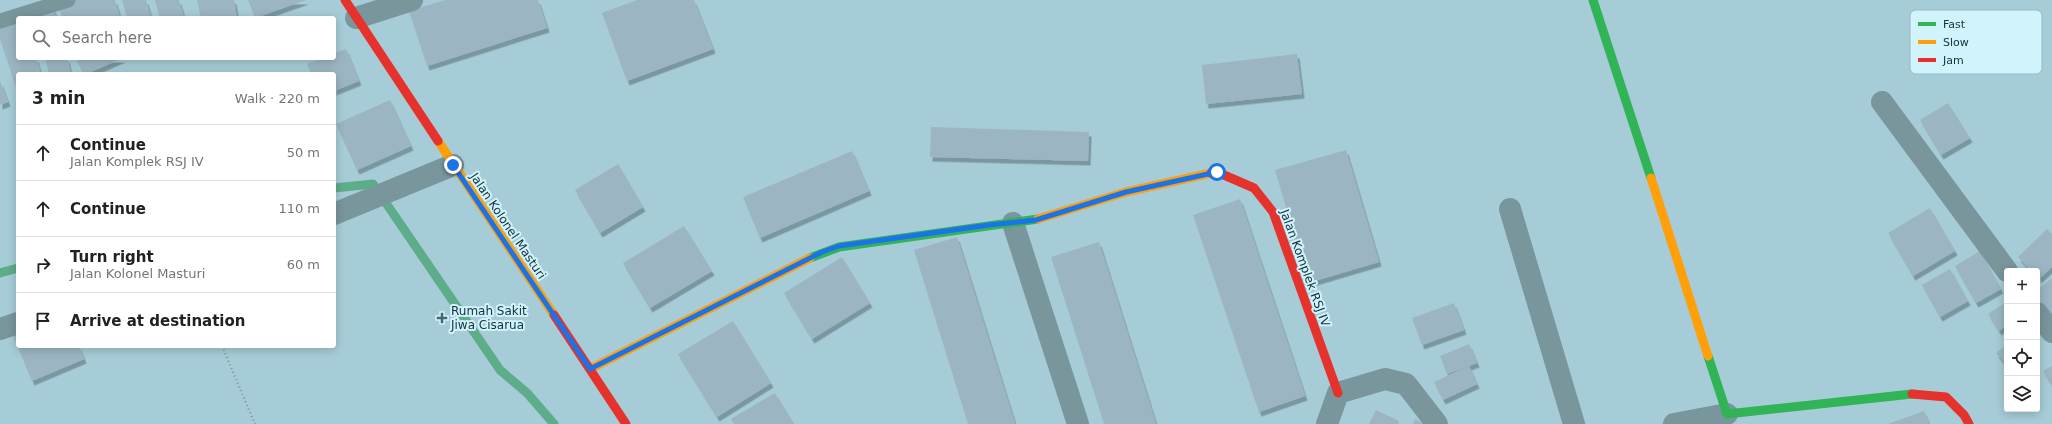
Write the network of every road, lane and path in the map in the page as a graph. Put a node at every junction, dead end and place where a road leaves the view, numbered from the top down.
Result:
1 (68, 0) edge
2 (345, 0) edge
3 (412, 0) edge
4 (1593, 0) edge
5 (16, 16) edge
6 (16, 16) edge
7 (356, 18) junction
8 (0, 21) edge
9 (1882, 102) dead end
10 (453, 165) junction
11 (1510, 209) dead end
12 (336, 213) edge
13 (1013, 223) junction
14 (2004, 268) edge
15 (2040, 317) edge
16 (16, 324) edge
17 (0, 329) edge
18 (2052, 332) edge
19 (223, 348) edge
20 (590, 369) junction
21 (1338, 393) junction
22 (1727, 414) junction
23 (255, 424) edge
24 (626, 424) edge
25 (1078, 424) edge
26 (1327, 424) edge
27 (1437, 424) edge
28 (1574, 424) edge
29 (1674, 424) edge
30 (1969, 424) edge

1 - 6 lane
2 - 7 street, Jalan Kolonel Masturi
3 - 7 street
4 - 22 street
5 - 8 lane
7 - 10 street, Jalan Kolonel Masturi
9 - 14 street
10 - 12 street
10 - 20 street, Jalan Kolonel Masturi
11 - 28 street
13 - 20 street, Jalan Komplek RSJ IV
13 - 21 street, Jalan Komplek RSJ IV
13 - 25 street
15 - 18 street
16 - 17 street
19 - 23 path
20 - 24 street, Jalan Kolonel Masturi
21 - 26 street
21 - 27 street
22 - 29 street
22 - 30 street

